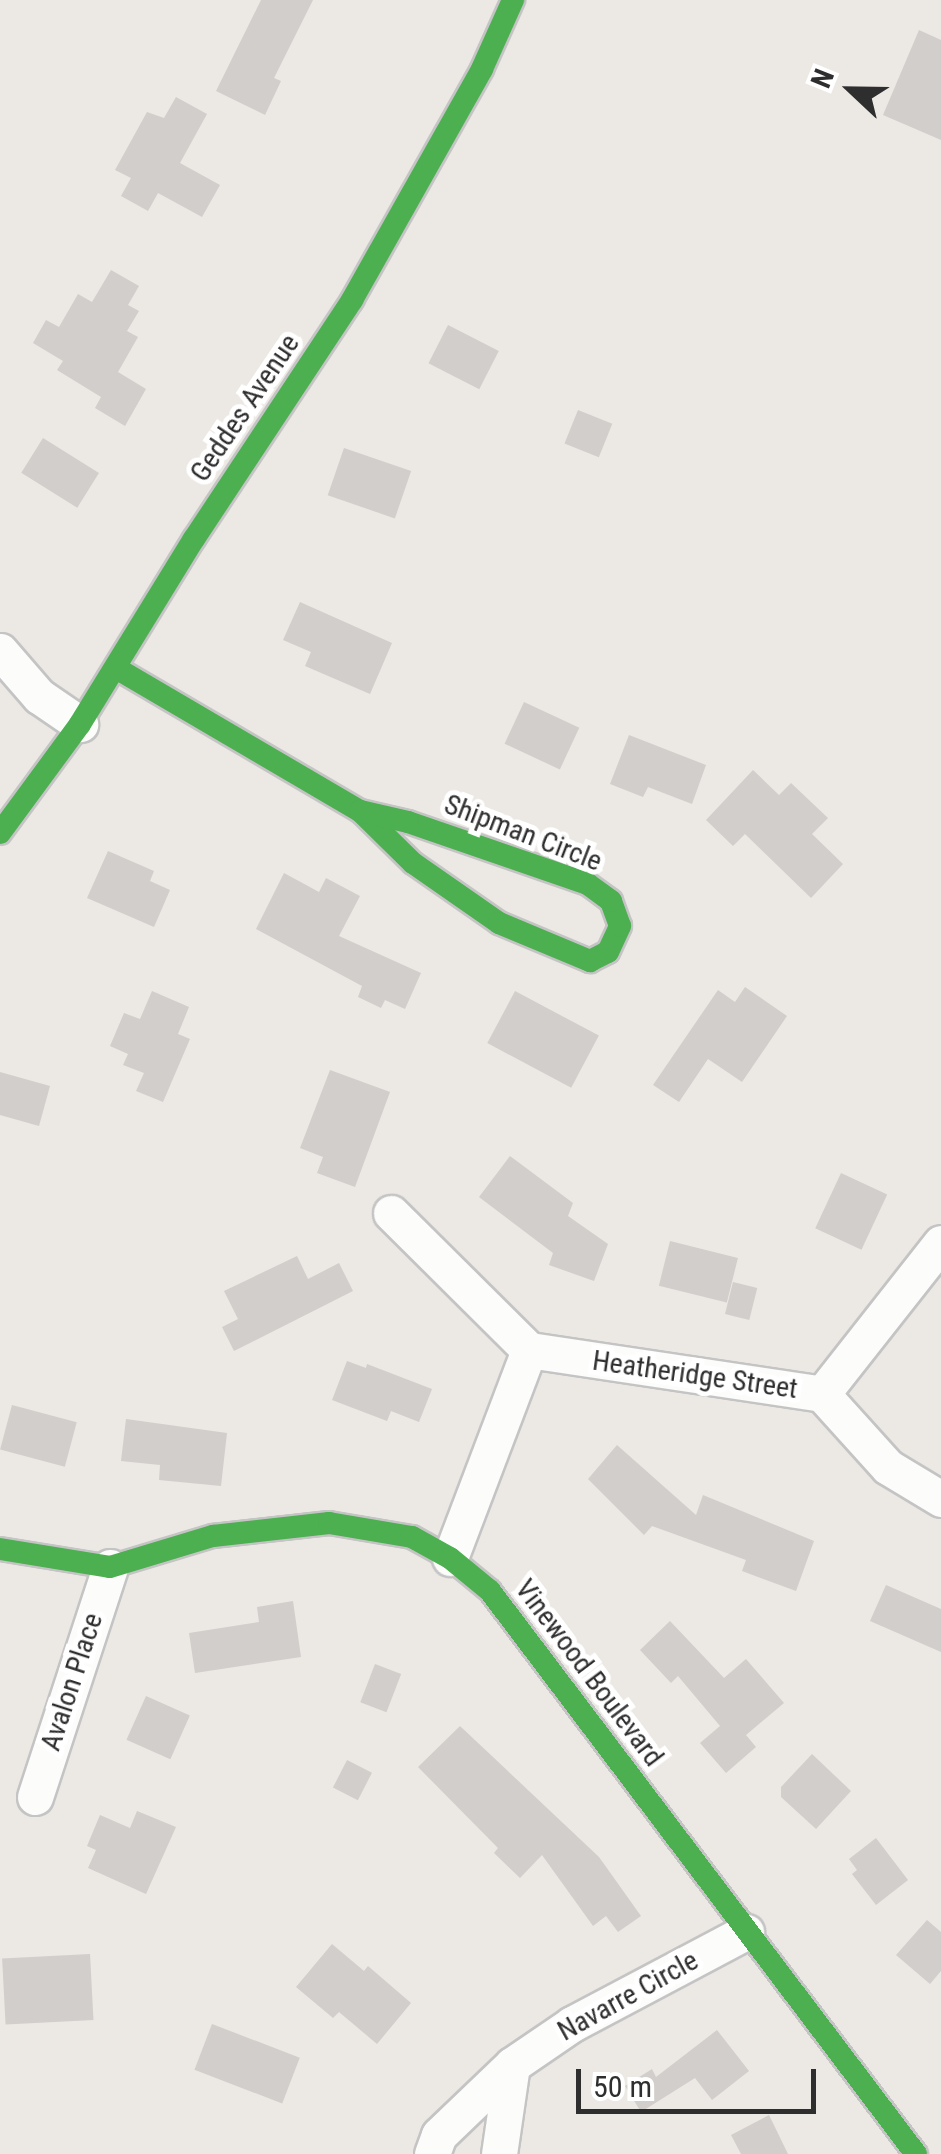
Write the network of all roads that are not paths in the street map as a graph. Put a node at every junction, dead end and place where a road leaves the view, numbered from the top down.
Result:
1 (513, 0) edge
2 (0, 651) edge
3 (116, 668) junction
4 (80, 724) junction
5 (360, 811) junction
6 (0, 833) edge
7 (390, 1213) dead end
8 (941, 1242) edge
9 (528, 1350) junction
10 (822, 1394) junction
11 (941, 1499) edge
12 (0, 1549) edge
13 (450, 1558) junction
14 (110, 1567) junction
15 (35, 1797) dead end
16 (746, 1932) junction
17 (512, 2064) junction
18 (432, 2154) edge
19 (499, 2154) edge
20 (916, 2154) edge

1 - 3 street, Geddes Avenue
2 - 4 street
3 - 4 street, Geddes Avenue
3 - 5 street, Shipman Circle
4 - 6 street, Geddes Avenue
5 - 5 street, Shipman Circle
7 - 9 street
8 - 10 street
9 - 10 street, Heatheridge Street
9 - 13 street
10 - 11 street, Heatheridge Street
12 - 14 street, Vinewood Boulevard
13 - 14 street, Vinewood Boulevard
13 - 16 street, Vinewood Boulevard
14 - 15 street, Avalon Place
16 - 17 street, Navarre Circle
16 - 20 street, Vinewood Boulevard
17 - 18 street, Navarre Circle
17 - 19 street

